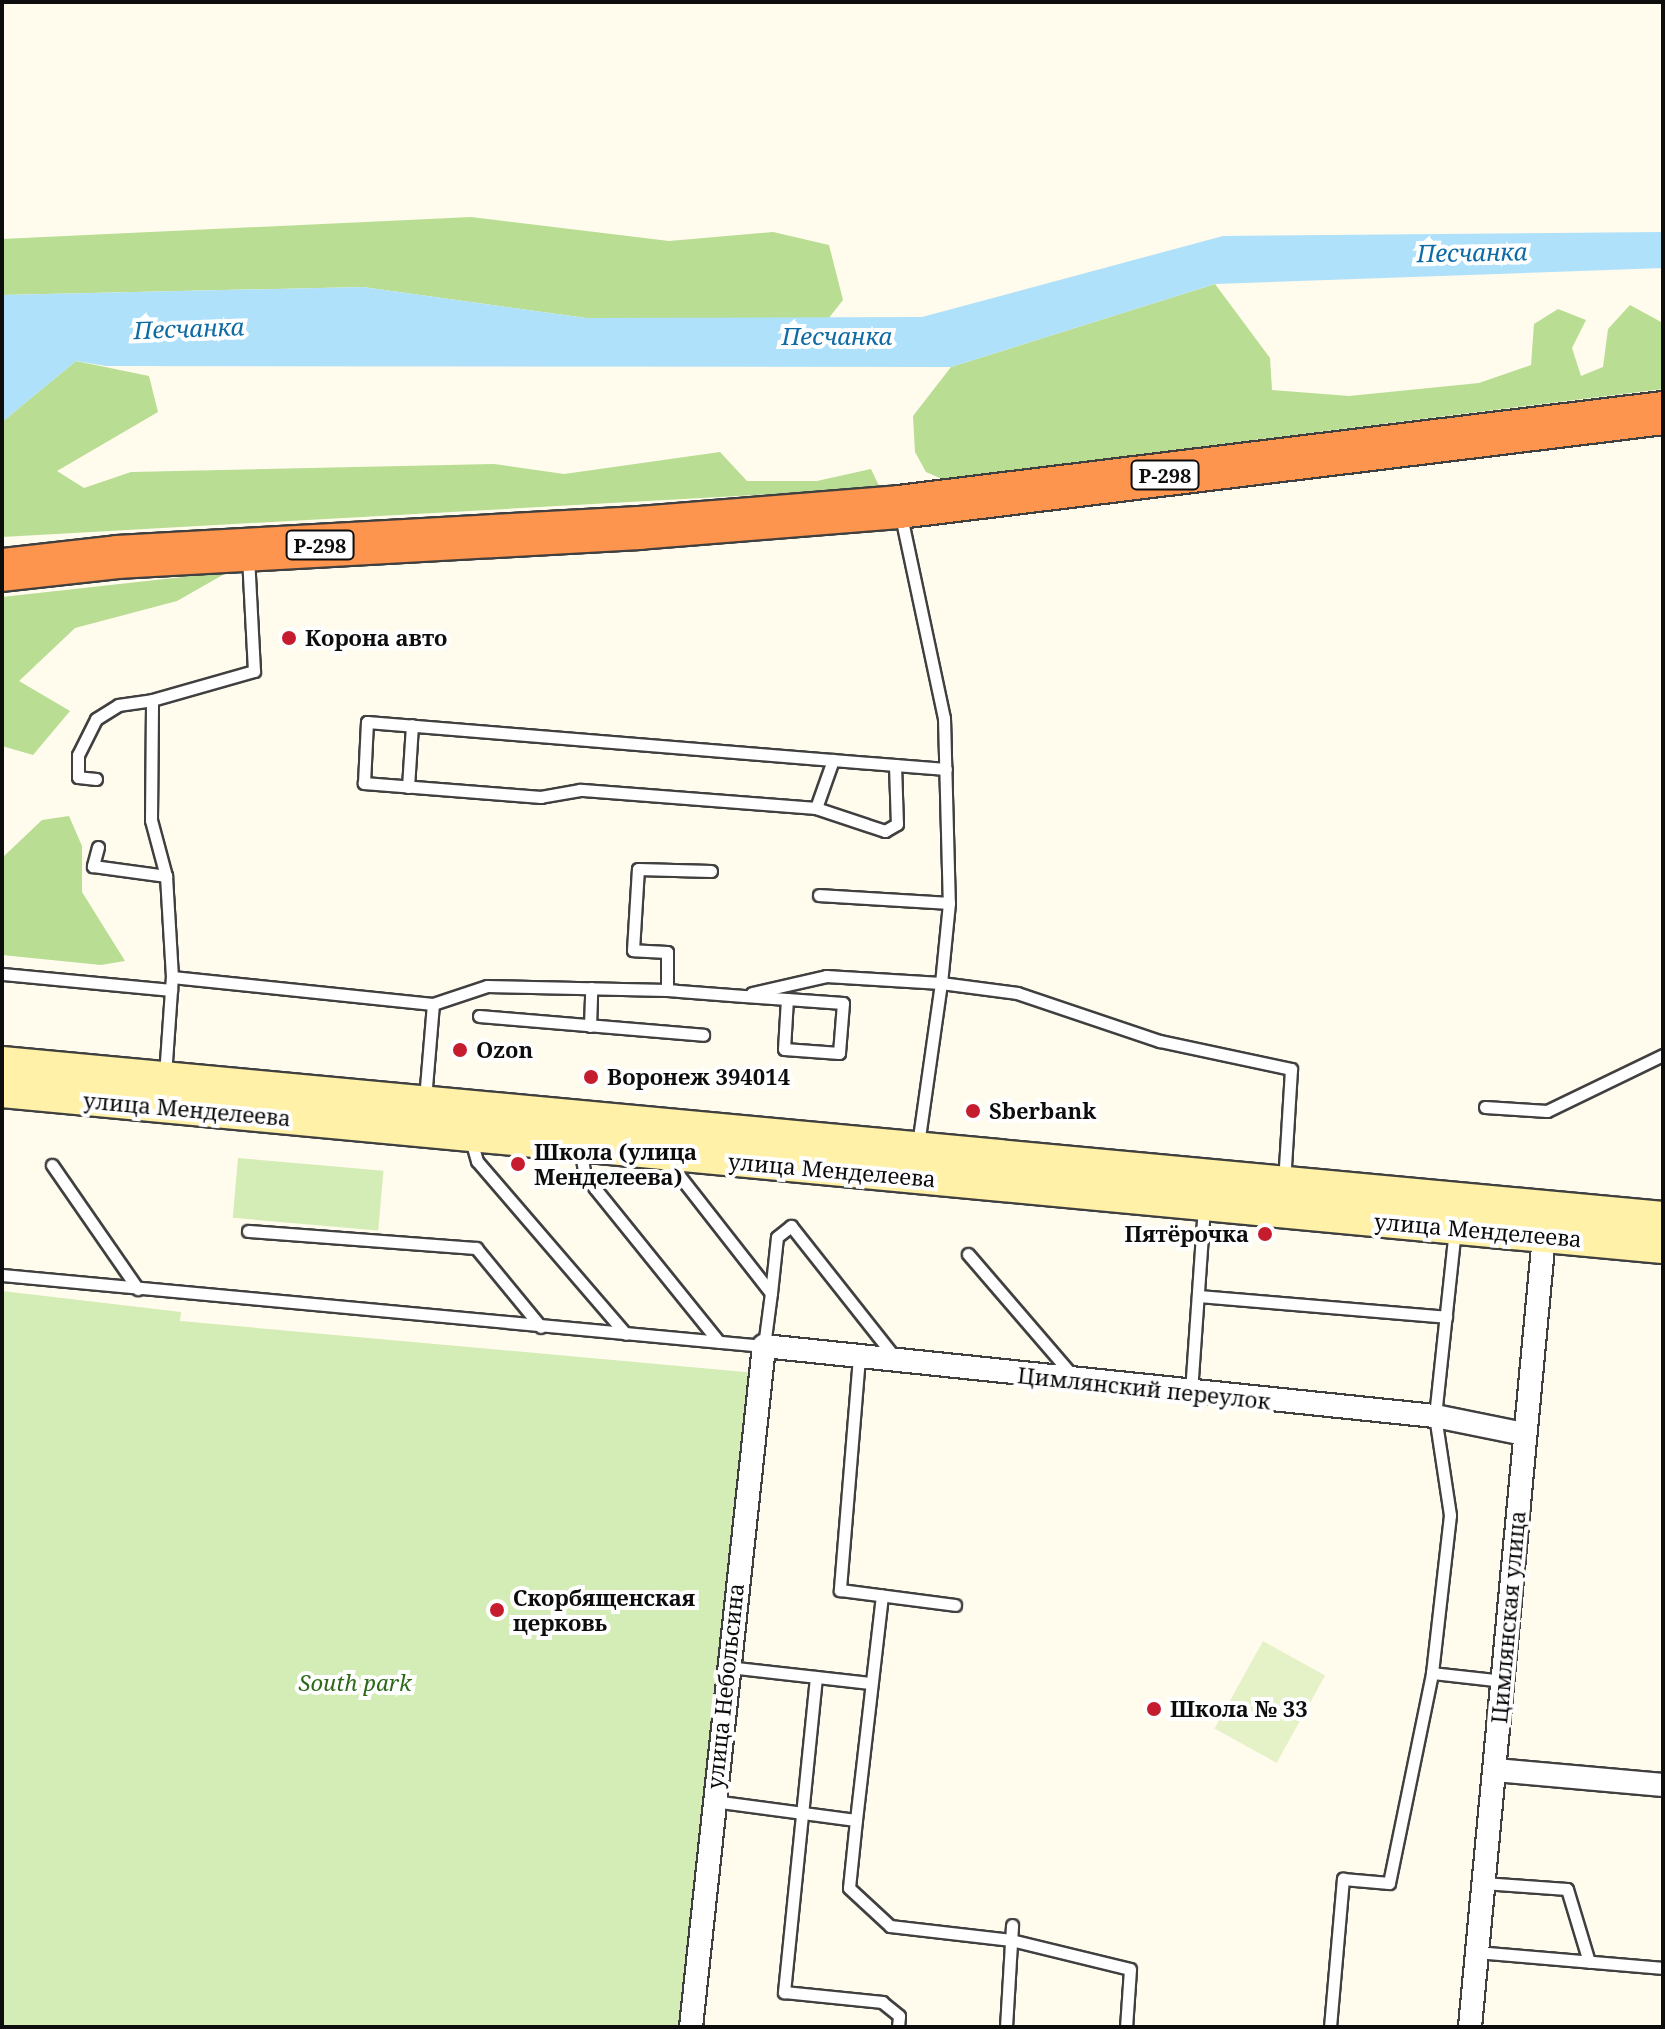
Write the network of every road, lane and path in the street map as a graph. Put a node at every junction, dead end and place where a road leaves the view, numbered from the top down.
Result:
1 (1663, 413) edge
2 (899, 507) junction
3 (248, 549) junction
4 (2, 570) edge
5 (152, 700) junction
6 (412, 725) junction
7 (833, 760) junction
8 (895, 765) junction
9 (946, 769) junction
10 (96, 779) dead end
11 (408, 787) junction
12 (816, 808) junction
13 (98, 847) dead end
14 (711, 871) dead end
15 (166, 876) junction
16 (819, 895) dead end
17 (949, 903) junction
18 (2, 974) edge
19 (172, 977) junction
20 (941, 983) junction
21 (591, 988) junction
22 (171, 990) junction
23 (667, 990) junction
24 (744, 996) junction
25 (787, 999) junction
26 (433, 1004) junction
27 (479, 1016) dead end
28 (590, 1026) junction
29 (703, 1035) dead end
30 (1663, 1055) edge
31 (2, 1063) edge
32 (2, 1091) edge
33 (164, 1092) junction
34 (425, 1102) junction
35 (1485, 1107) dead end
36 (471, 1135) junction
37 (580, 1146) junction
38 (917, 1148) junction
39 (674, 1155) junction
40 (52, 1165) dead end
41 (1284, 1182) junction
42 (1204, 1205) junction
43 (1663, 1218) edge
44 (1544, 1222) junction
45 (1455, 1229) junction
46 (248, 1231) dead end
47 (1663, 1247) edge
48 (968, 1254) dead end
49 (2, 1275) edge
50 (138, 1289) junction
51 (771, 1293) junction
52 (1198, 1296) junction
53 (1446, 1317) junction
54 (541, 1327) junction
55 (626, 1334) junction
56 (719, 1342) junction
57 (764, 1346) junction
58 (859, 1357) junction
59 (898, 1361) junction
60 (1077, 1381) junction
61 (1191, 1394) junction
62 (1435, 1416) junction
63 (1524, 1434) junction
64 (882, 1596) junction
65 (955, 1605) dead end
66 (726, 1667) junction
67 (1432, 1673) junction
68 (816, 1677) junction
69 (1504, 1682) junction
70 (871, 1683) junction
71 (1495, 1770) junction
72 (1663, 1785) edge
73 (712, 1801) junction
74 (802, 1813) junction
75 (856, 1820) junction
76 (1483, 1883) junction
77 (1012, 1925) dead end
78 (1011, 1940) junction
79 (1476, 1952) junction
80 (1589, 1962) junction
81 (1663, 1968) edge
82 (691, 2027) edge
83 (898, 2027) edge
84 (1006, 2027) edge
85 (1128, 2027) edge
86 (1330, 2027) edge
87 (1470, 2027) edge

1 - 2 highway, Р-298
2 - 3 highway, Р-298
2 - 9 lane
3 - 4 highway, Р-298
3 - 5 lane
5 - 10 lane
5 - 15 lane
6 - 7 lane
6 - 11 lane
6 - 11 lane
7 - 8 lane
7 - 12 lane
8 - 9 lane
8 - 12 lane
9 - 17 lane
11 - 12 lane
13 - 15 lane
14 - 23 lane
15 - 19 lane
16 - 17 lane
17 - 20 lane
18 - 22 lane
19 - 22 lane
19 - 26 lane
20 - 24 lane
20 - 38 lane
20 - 41 lane
21 - 23 lane
21 - 26 lane
21 - 28 lane
22 - 33 lane
23 - 24 lane
24 - 25 lane
25 - 25 lane
26 - 34 lane
27 - 28 lane
28 - 29 lane
30 - 35 lane
31 - 33 street, улица Менделеева
32 - 33 street, улица Менделеева
33 - 34 street, улица Менделеева
33 - 36 street, улица Менделеева
34 - 38 street, улица Менделеева
36 - 37 street, улица Менделеева
36 - 55 lane
37 - 39 street, улица Менделеева
37 - 56 lane
38 - 41 street, улица Менделеева
39 - 42 street, улица Менделеева
39 - 51 lane
40 - 50 lane
41 - 44 street, улица Менделеева
42 - 45 street, улица Менделеева
42 - 52 lane
43 - 44 street, улица Менделеева
44 - 45 street, улица Менделеева
44 - 47 street, улица Менделеева
44 - 63 street, Цимлянская улица
45 - 53 lane
46 - 54 lane
48 - 60 lane
49 - 50 lane
50 - 54 lane
51 - 57 lane
51 - 59 lane
52 - 53 lane
52 - 61 lane
53 - 62 lane
54 - 55 lane
55 - 56 lane
56 - 57 lane
57 - 58 street, Цимлянский переулок
57 - 66 street, улица Небольсина
58 - 59 street, Цимлянский переулок
58 - 64 lane
59 - 60 street, Цимлянский переулок
60 - 61 street, Цимлянский переулок
61 - 62 street, Цимлянский переулок
62 - 63 street, Цимлянский переулок
62 - 67 lane
63 - 69 street, Цимлянская улица
64 - 65 lane
64 - 70 lane
66 - 68 lane
66 - 73 street, улица Небольсина
67 - 69 lane
67 - 86 lane
68 - 70 lane
68 - 74 lane
69 - 71 street, Цимлянская улица
70 - 75 lane
71 - 72 street
71 - 76 street, Цимлянская улица
73 - 74 lane
73 - 82 street, улица Небольсина
74 - 75 lane
74 - 83 lane
75 - 78 lane
76 - 79 street, Цимлянская улица
76 - 80 lane
77 - 78 lane
78 - 84 lane
78 - 85 lane
79 - 80 lane
79 - 87 street, Цимлянская улица
80 - 81 lane

